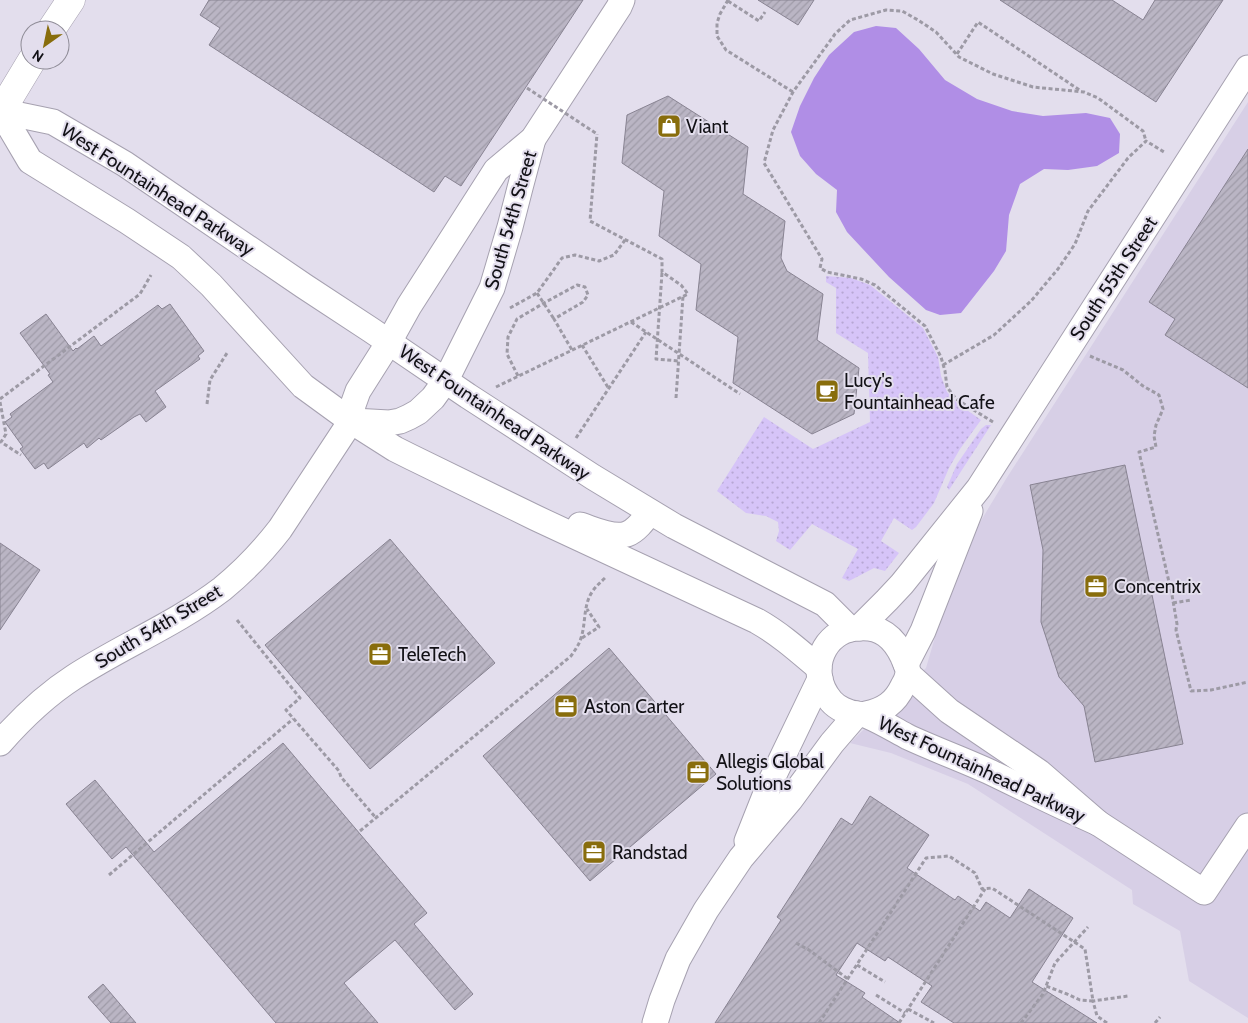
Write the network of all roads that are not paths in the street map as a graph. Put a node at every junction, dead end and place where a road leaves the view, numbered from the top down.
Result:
1 (71, 0) edge
2 (622, 0) edge
3 (58, 20) edge
4 (1248, 68) edge
5 (26, 70) edge
6 (0, 112) edge
7 (533, 139) junction
8 (390, 342) junction
9 (446, 380) junction
10 (351, 421) junction
11 (979, 488) junction
12 (650, 512) junction
13 (536, 518) junction
14 (854, 628) junction
15 (907, 669) junction
16 (819, 674) junction
17 (861, 714) junction
18 (0, 743) edge
19 (1098, 823) junction
20 (1248, 826) edge
21 (741, 858) junction
22 (655, 1023) edge

1 - 3 main road
2 - 7 street, South 54th Street
4 - 11 street, South 55th Street
5 - 6 main road
6 - 8 street, West Fountainhead Parkway
6 - 10 street
7 - 8 street, South 54th Street
7 - 9 street, South 54th Street
8 - 9 street, West Fountainhead Parkway
8 - 10 street, South 54th Street
9 - 10 street, South 54th Street
9 - 12 street, West Fountainhead Parkway
10 - 13 street
10 - 18 street, South 54th Street
11 - 14 street, South 55th Street
11 - 15 street, South 55th Street
12 - 13 street
12 - 14 street, West Fountainhead Parkway
13 - 16 street
14 - 15 street
14 - 16 street
15 - 17 street
15 - 19 street, West Fountainhead Parkway
16 - 17 street
16 - 21 street
17 - 19 street, West Fountainhead Parkway
17 - 21 street
19 - 20 street, West Fountainhead Parkway
21 - 22 street

